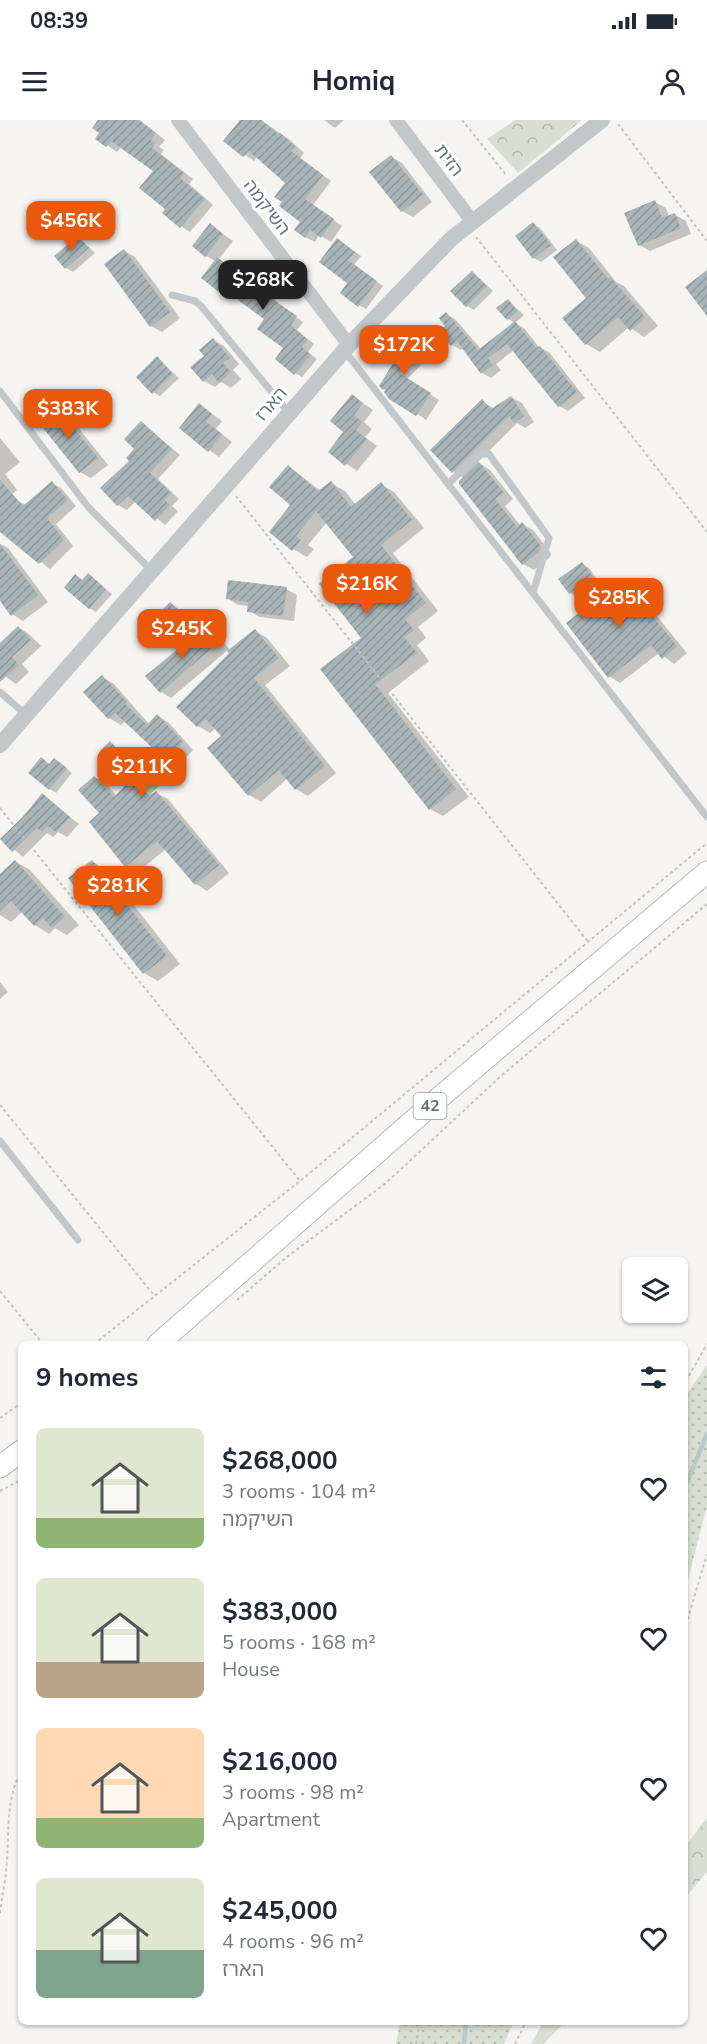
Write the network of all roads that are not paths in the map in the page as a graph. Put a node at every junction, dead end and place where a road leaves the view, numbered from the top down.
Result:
1 (178, 120) edge
2 (396, 120) edge
3 (602, 120) edge
4 (470, 223) junction
5 (172, 295) dead end
6 (347, 348) junction
7 (0, 391) edge
8 (289, 413) junction
9 (448, 484) junction
10 (152, 571) junction
11 (533, 593) junction
12 (0, 693) edge
13 (26, 715) junction
14 (0, 745) edge
15 (707, 817) edge
16 (707, 872) edge
17 (0, 1140) edge
18 (78, 1240) dead end
19 (161, 1341) edge
20 (18, 1453) edge
21 (0, 1467) edge

1 - 6 street, השיקמה
2 - 4 street, הזית
3 - 4 street, הארז
4 - 6 street, הארז
5 - 8 lane
6 - 8 street, הארז
6 - 9 lane
7 - 10 lane
8 - 10 street, הארז
9 - 11 lane
9 - 11 lane
10 - 13 street, הארז
11 - 15 lane
12 - 13 lane
13 - 14 street, הארז
16 - 19 highway, 42
17 - 18 lane
20 - 21 highway

